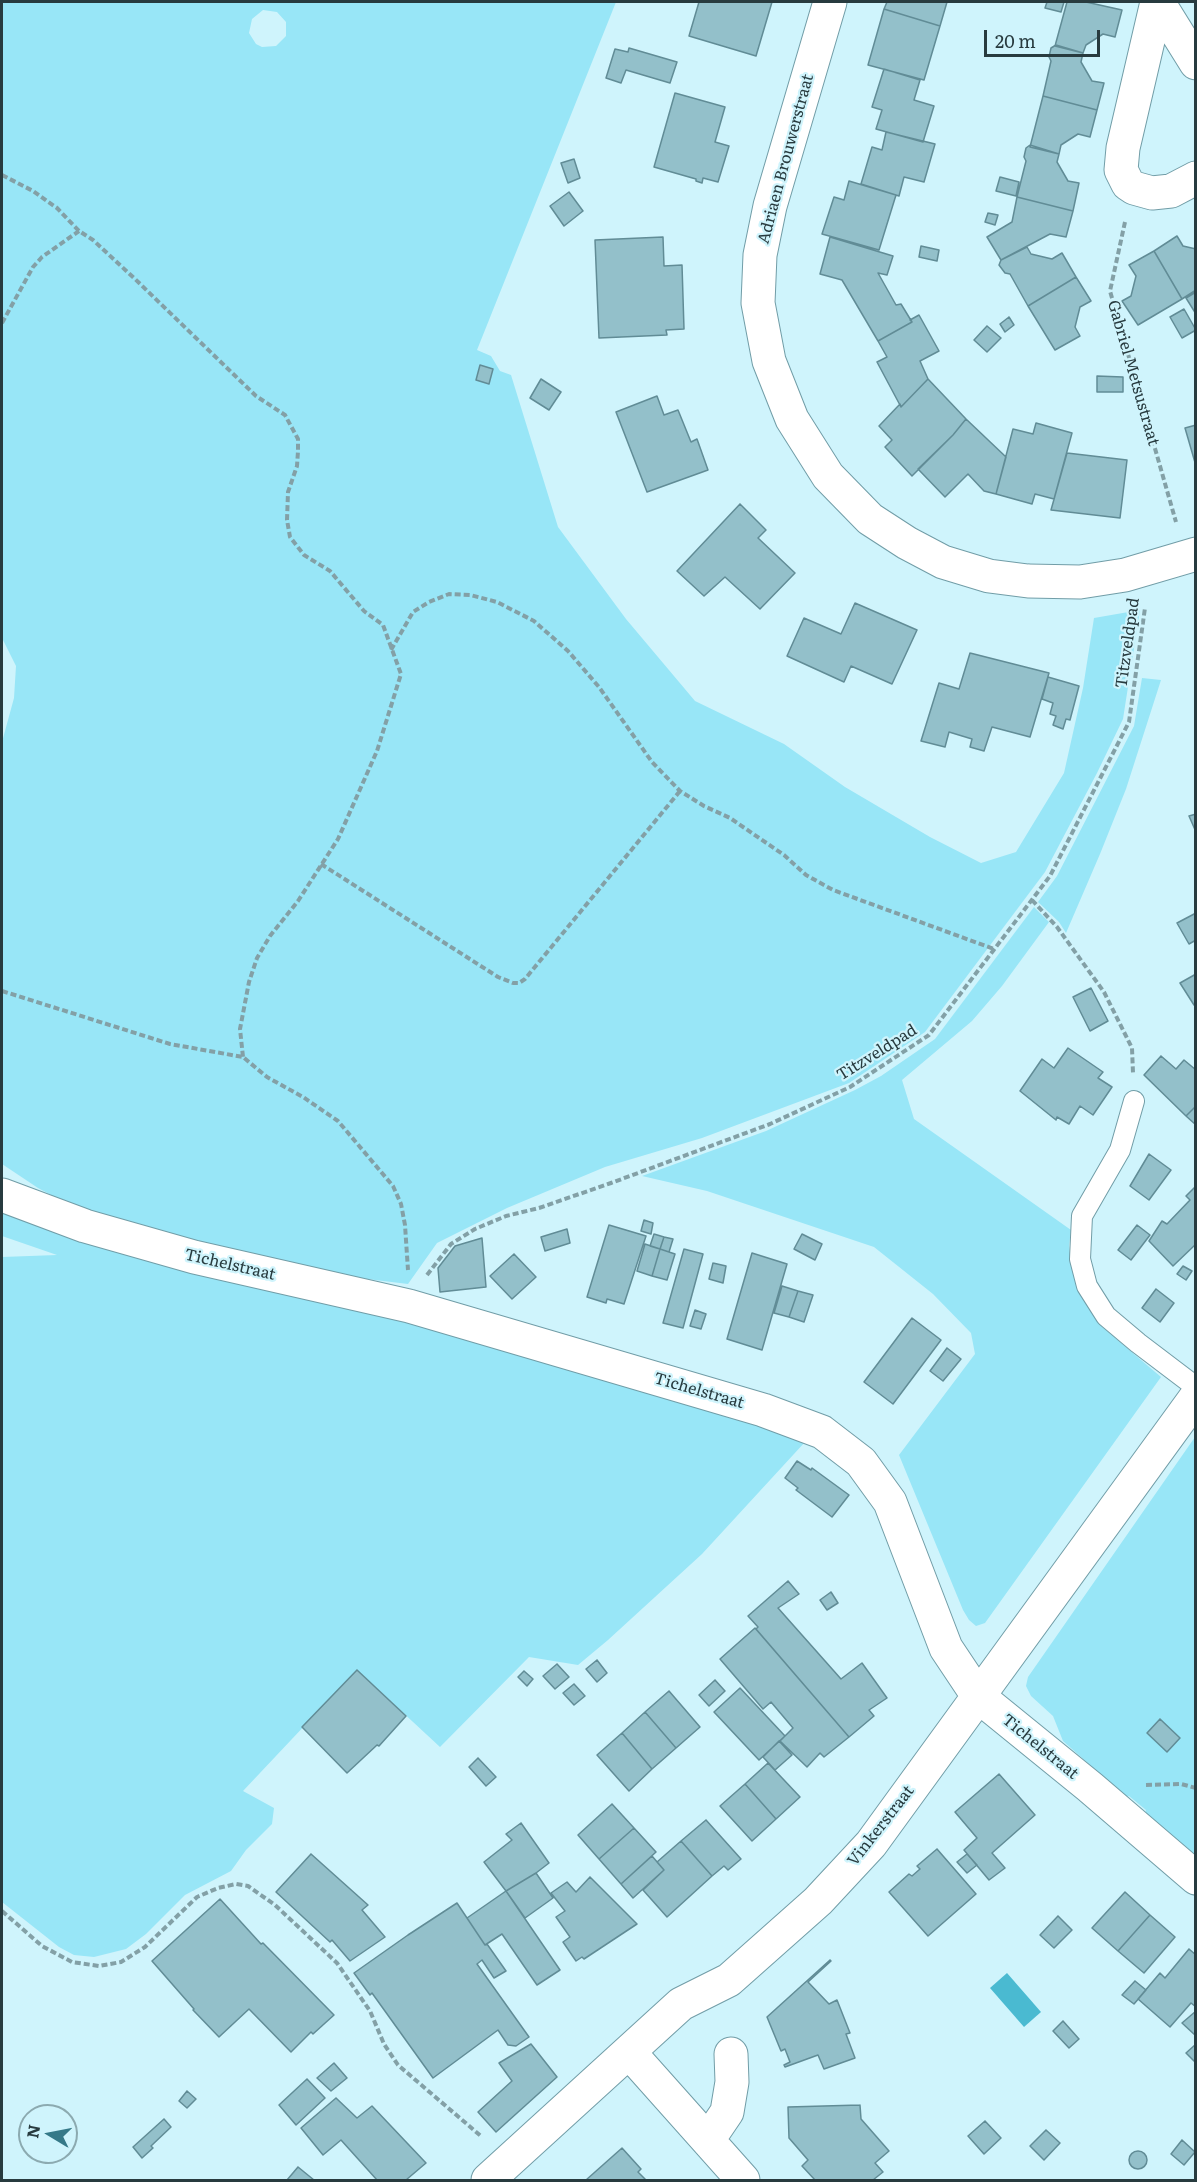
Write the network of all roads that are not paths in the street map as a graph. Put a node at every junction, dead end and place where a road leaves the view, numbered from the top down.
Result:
1 (830, 2) edge
2 (1157, 2) edge
3 (1196, 63) edge
4 (1196, 178) edge
5 (1191, 556) edge
6 (1134, 1101) road end
7 (2, 1194) edge
8 (1196, 1388) edge
9 (1196, 1397) edge
10 (978, 1696) junction
11 (1196, 1878) edge
12 (629, 2052) junction
13 (730, 2054) dead end
14 (708, 2140) junction
15 (499, 2170) edge
16 (743, 2181) edge

1 - 5 street, Adriaen Brouwerstraat
2 - 3 street
2 - 4 street
6 - 8 lane
7 - 10 street, Tichelstraat
9 - 10 street, Vinkerstraat
10 - 11 street, Tichelstraat
10 - 12 street, Vinkerstraat
12 - 14 street
12 - 15 street, Vinkerstraat
13 - 14 street
14 - 16 street

